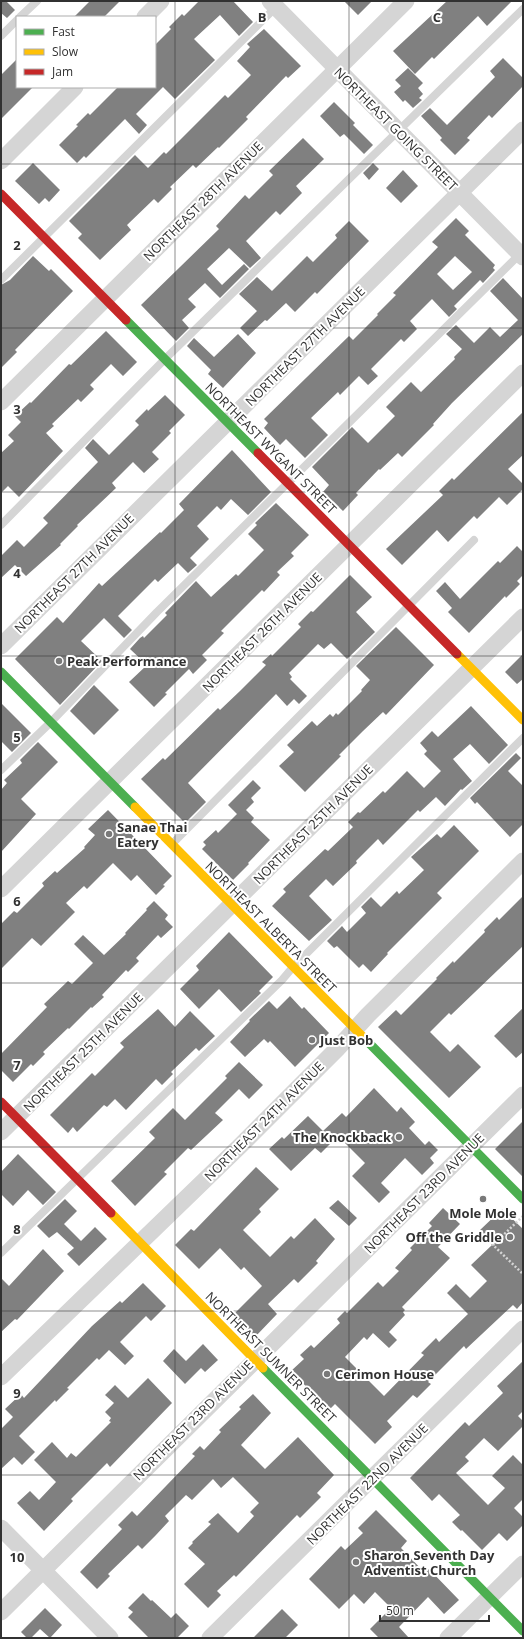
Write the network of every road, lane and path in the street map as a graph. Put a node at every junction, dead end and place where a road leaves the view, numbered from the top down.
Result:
1 (37, 1) edge
2 (161, 1) edge
3 (406, 1) edge
4 (276, 3) edge
5 (523, 9) edge
6 (21, 16) edge
7 (146, 16) edge
8 (16, 21) edge
9 (1, 36) edge
10 (337, 69) junction
11 (74, 88) edge
12 (523, 130) edge
13 (399, 132) junction
14 (1, 161) edge
15 (459, 193) junction
16 (1, 194) edge
17 (44, 238) junction
18 (522, 254) edge
19 (1, 280) edge
20 (105, 299) junction
21 (164, 360) junction
22 (523, 373) edge
23 (1, 402) edge
24 (227, 423) junction
25 (288, 484) junction
26 (1, 525) edge
27 (474, 540) dead end
28 (350, 546) junction
29 (408, 605) junction
30 (523, 617) edge
31 (1, 646) edge
32 (472, 668) junction
33 (1, 672) edge
34 (523, 720) edge
35 (50, 722) junction
36 (523, 738) edge
37 (1, 770) edge
38 (110, 782) junction
39 (171, 844) junction
40 (523, 861) edge
41 (1, 889) edge
42 (232, 905) junction
43 (293, 967) junction
44 (355, 1030) junction
45 (523, 1095) edge
46 (1, 1102) edge
47 (16, 1117) junction
48 (1, 1132) edge
49 (471, 1147) junction
50 (77, 1179) junction
51 (523, 1200) edge
52 (523, 1216) edge
53 (140, 1243) junction
54 (1, 1253) edge
55 (523, 1274) edge
56 (523, 1330) edge
57 (255, 1359) junction
58 (1, 1377) edge
59 (372, 1478) junction
60 (1, 1528) edge
61 (523, 1564) edge
62 (43, 1570) junction
63 (490, 1597) junction
64 (1, 1612) edge
65 (523, 1631) edge
66 (110, 1638) edge
67 (210, 1638) edge
68 (448, 1638) edge

1 - 6 lane
2 - 7 street
3 - 10 street, NORTHEAST 28TH AVENUE
4 - 10 street, NORTHEAST GOING STREET
4 - 17 lane
5 - 13 lane
8 - 9 lane
10 - 13 street, NORTHEAST GOING STREET
10 - 20 street, NORTHEAST 28TH AVENUE
11 - 14 street
12 - 15 street, NORTHEAST 27TH AVENUE
13 - 15 street, NORTHEAST GOING STREET
13 - 21 lane
15 - 18 street, NORTHEAST GOING STREET
15 - 24 street, NORTHEAST 27TH AVENUE
16 - 17 street, NORTHEAST WYGANT STREET
17 - 19 lane
17 - 20 street, NORTHEAST WYGANT STREET
18 - 25 lane
20 - 21 street, NORTHEAST WYGANT STREET
20 - 23 street, NORTHEAST 28TH AVENUE
21 - 24 street, NORTHEAST WYGANT STREET
21 - 26 lane
22 - 28 street, NORTHEAST 26TH AVENUE
24 - 25 street, NORTHEAST WYGANT STREET
24 - 31 street, NORTHEAST 27TH AVENUE
25 - 28 street, NORTHEAST WYGANT STREET
25 - 35 lane
27 - 29 lane
28 - 29 street, NORTHEAST WYGANT STREET
28 - 38 street, NORTHEAST 26TH AVENUE
29 - 32 street, NORTHEAST WYGANT STREET
29 - 39 lane
30 - 32 street, NORTHEAST 25TH AVENUE
32 - 34 street, NORTHEAST WYGANT STREET
32 - 42 street, NORTHEAST 25TH AVENUE
33 - 35 street, NORTHEAST ALBERTA STREET
35 - 37 lane
35 - 38 street, NORTHEAST ALBERTA STREET
36 - 43 lane
38 - 39 street, NORTHEAST ALBERTA STREET
38 - 41 street, NORTHEAST 26TH AVENUE
39 - 42 street, NORTHEAST ALBERTA STREET
40 - 44 street, NORTHEAST 24TH AVENUE
42 - 43 street, NORTHEAST ALBERTA STREET
42 - 47 street, NORTHEAST 25TH AVENUE
43 - 44 street, NORTHEAST ALBERTA STREET
43 - 50 lane
44 - 49 street, NORTHEAST ALBERTA STREET
44 - 53 street, NORTHEAST 24TH AVENUE
45 - 49 street, NORTHEAST 23RD AVENUE
46 - 47 street, NORTHEAST SUMNER STREET
47 - 48 street, NORTHEAST 25TH AVENUE
47 - 50 street, NORTHEAST SUMNER STREET
49 - 51 street, NORTHEAST ALBERTA STREET
49 - 57 street, NORTHEAST 23RD AVENUE
50 - 53 street, NORTHEAST SUMNER STREET
50 - 54 lane
52 - 55 path
53 - 57 street, NORTHEAST SUMNER STREET
53 - 58 street, NORTHEAST 24TH AVENUE
56 - 59 street, NORTHEAST 22ND AVENUE
57 - 59 street, NORTHEAST SUMNER STREET
57 - 62 street, NORTHEAST 23RD AVENUE
59 - 63 street, NORTHEAST SUMNER STREET
59 - 67 street, NORTHEAST 22ND AVENUE
60 - 62 street
61 - 63 street
62 - 64 street, NORTHEAST 23RD AVENUE
62 - 66 street
63 - 65 street, NORTHEAST SUMNER STREET
63 - 68 street

